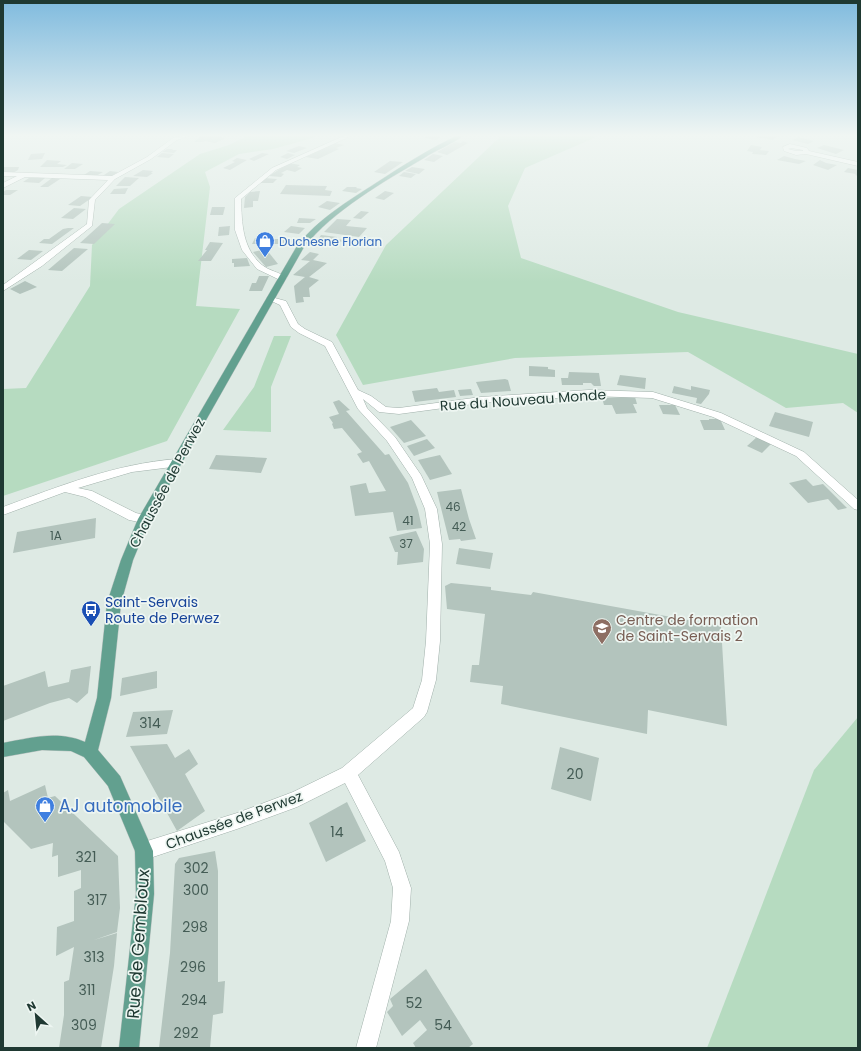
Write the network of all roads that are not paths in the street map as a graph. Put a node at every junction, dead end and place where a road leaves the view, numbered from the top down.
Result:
1 (107, 184) edge
2 (255, 184) edge
3 (380, 184) edge
4 (283, 278) junction
5 (3, 290) edge
6 (271, 299) junction
7 (354, 392) junction
8 (176, 463) junction
9 (67, 489) junction
10 (858, 506) edge
11 (3, 511) edge
12 (144, 520) junction
13 (3, 750) edge
14 (90, 752) junction
15 (348, 773) junction
16 (144, 851) junction
17 (129, 1048) edge
18 (366, 1048) edge

1 - 5 street
2 - 4 street
3 - 4 main road, Chaussée de Perwez
4 - 6 main road, Chaussée de Perwez
6 - 7 street, Chaussée de Perwez
6 - 8 main road, Chaussée de Perwez
7 - 10 street, Rue du Nouveau Monde
7 - 15 street, Chaussée de Perwez
8 - 9 street
8 - 12 main road, Chaussée de Perwez
9 - 11 street
9 - 12 street
12 - 14 main road, Chaussée de Perwez
13 - 14 main road, Rue de Gembloux
14 - 16 main road, Rue de Gembloux
15 - 16 street, Chaussée de Perwez
15 - 18 street
16 - 17 main road, Rue de Gembloux

